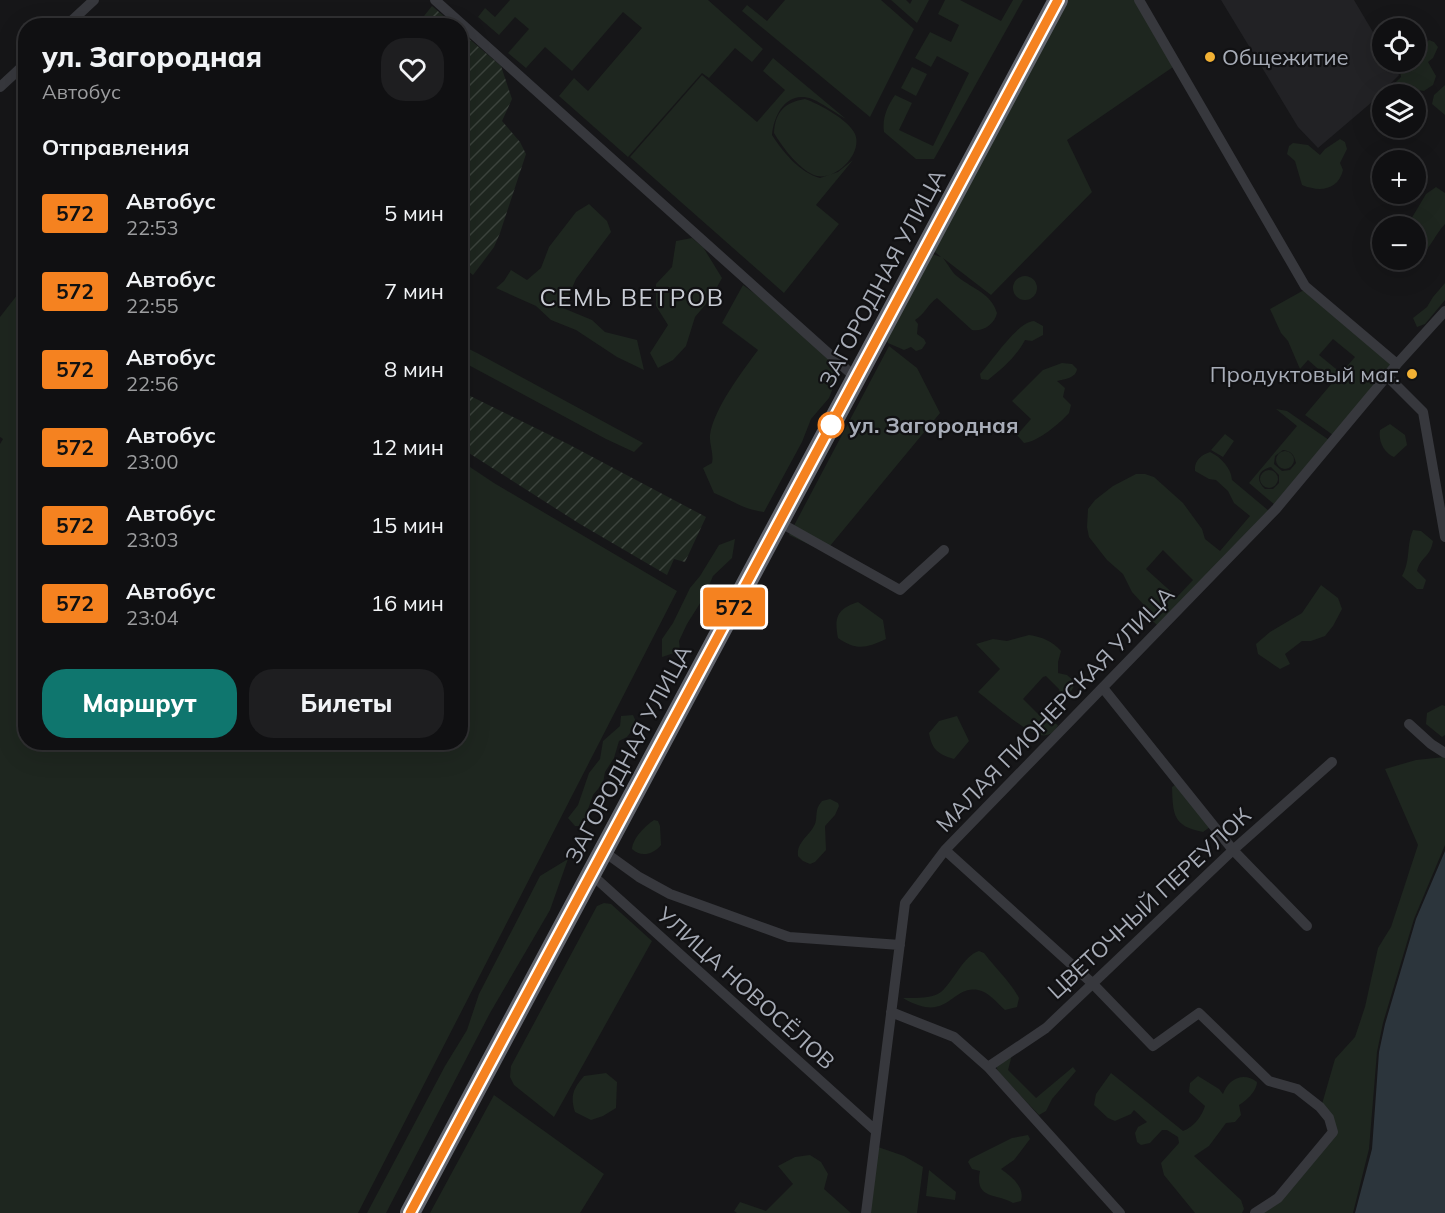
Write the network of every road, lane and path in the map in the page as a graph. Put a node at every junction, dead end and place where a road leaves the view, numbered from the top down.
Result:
1 (94, 0) edge
2 (435, 0) edge
3 (1058, 0) edge
4 (1139, 0) edge
5 (75, 18) edge
6 (455, 18) edge
7 (468, 30) edge
8 (18, 70) edge
9 (0, 87) edge
10 (1445, 311) edge
11 (1397, 364) junction
12 (1387, 376) junction
13 (856, 378) junction
14 (779, 522) junction
15 (1445, 537) edge
16 (944, 550) dead end
17 (1103, 688) junction
18 (1409, 724) dead end
19 (1445, 753) edge
20 (1332, 762) dead end
21 (945, 850) junction
22 (1233, 850) junction
23 (603, 851) junction
24 (591, 874) junction
25 (1307, 926) dead end
26 (900, 945) junction
27 (1092, 983) junction
28 (891, 1012) junction
29 (988, 1067) junction
30 (876, 1131) junction
31 (410, 1213) edge
32 (866, 1213) edge
33 (1120, 1213) edge
34 (1256, 1213) edge

1 - 5 street
2 - 6 street
3 - 13 highway, ЗАГОРОДНАЯ УЛИЦА
4 - 11 street
7 - 13 street
8 - 9 street
10 - 11 street, МАЛАЯ ПИОНЕРСКАЯ УЛИЦА
11 - 12 street, МАЛАЯ ПИОНЕРСКАЯ УЛИЦА
12 - 15 street
12 - 17 street, МАЛАЯ ПИОНЕРСКАЯ УЛИЦА
13 - 14 highway, ЗАГОРОДНАЯ УЛИЦА
14 - 16 street
14 - 23 highway, ЗАГОРОДНАЯ УЛИЦА
17 - 21 street, МАЛАЯ ПИОНЕРСКАЯ УЛИЦА
17 - 22 street
18 - 19 street
20 - 22 street, ЦВЕТОЧНЫЙ ПЕРЕУЛОК
21 - 26 street, МАЛАЯ ПИОНЕРСКАЯ УЛИЦА
21 - 27 street
22 - 25 street
22 - 27 street, ЦВЕТОЧНЫЙ ПЕРЕУЛОК
23 - 24 highway, ЗАГОРОДНАЯ УЛИЦА
23 - 26 street
24 - 30 street, УЛИЦА НОВОСЁЛОВ
24 - 31 highway, ЗАГОРОДНАЯ УЛИЦА
26 - 28 street, МАЛАЯ ПИОНЕРСКАЯ УЛИЦА
27 - 29 street, ЦВЕТОЧНЫЙ ПЕРЕУЛОК
27 - 34 street
28 - 29 street
28 - 30 street, МАЛАЯ ПИОНЕРСКАЯ УЛИЦА
29 - 33 street
30 - 32 street, МАЛАЯ ПИОНЕРСКАЯ УЛИЦА

